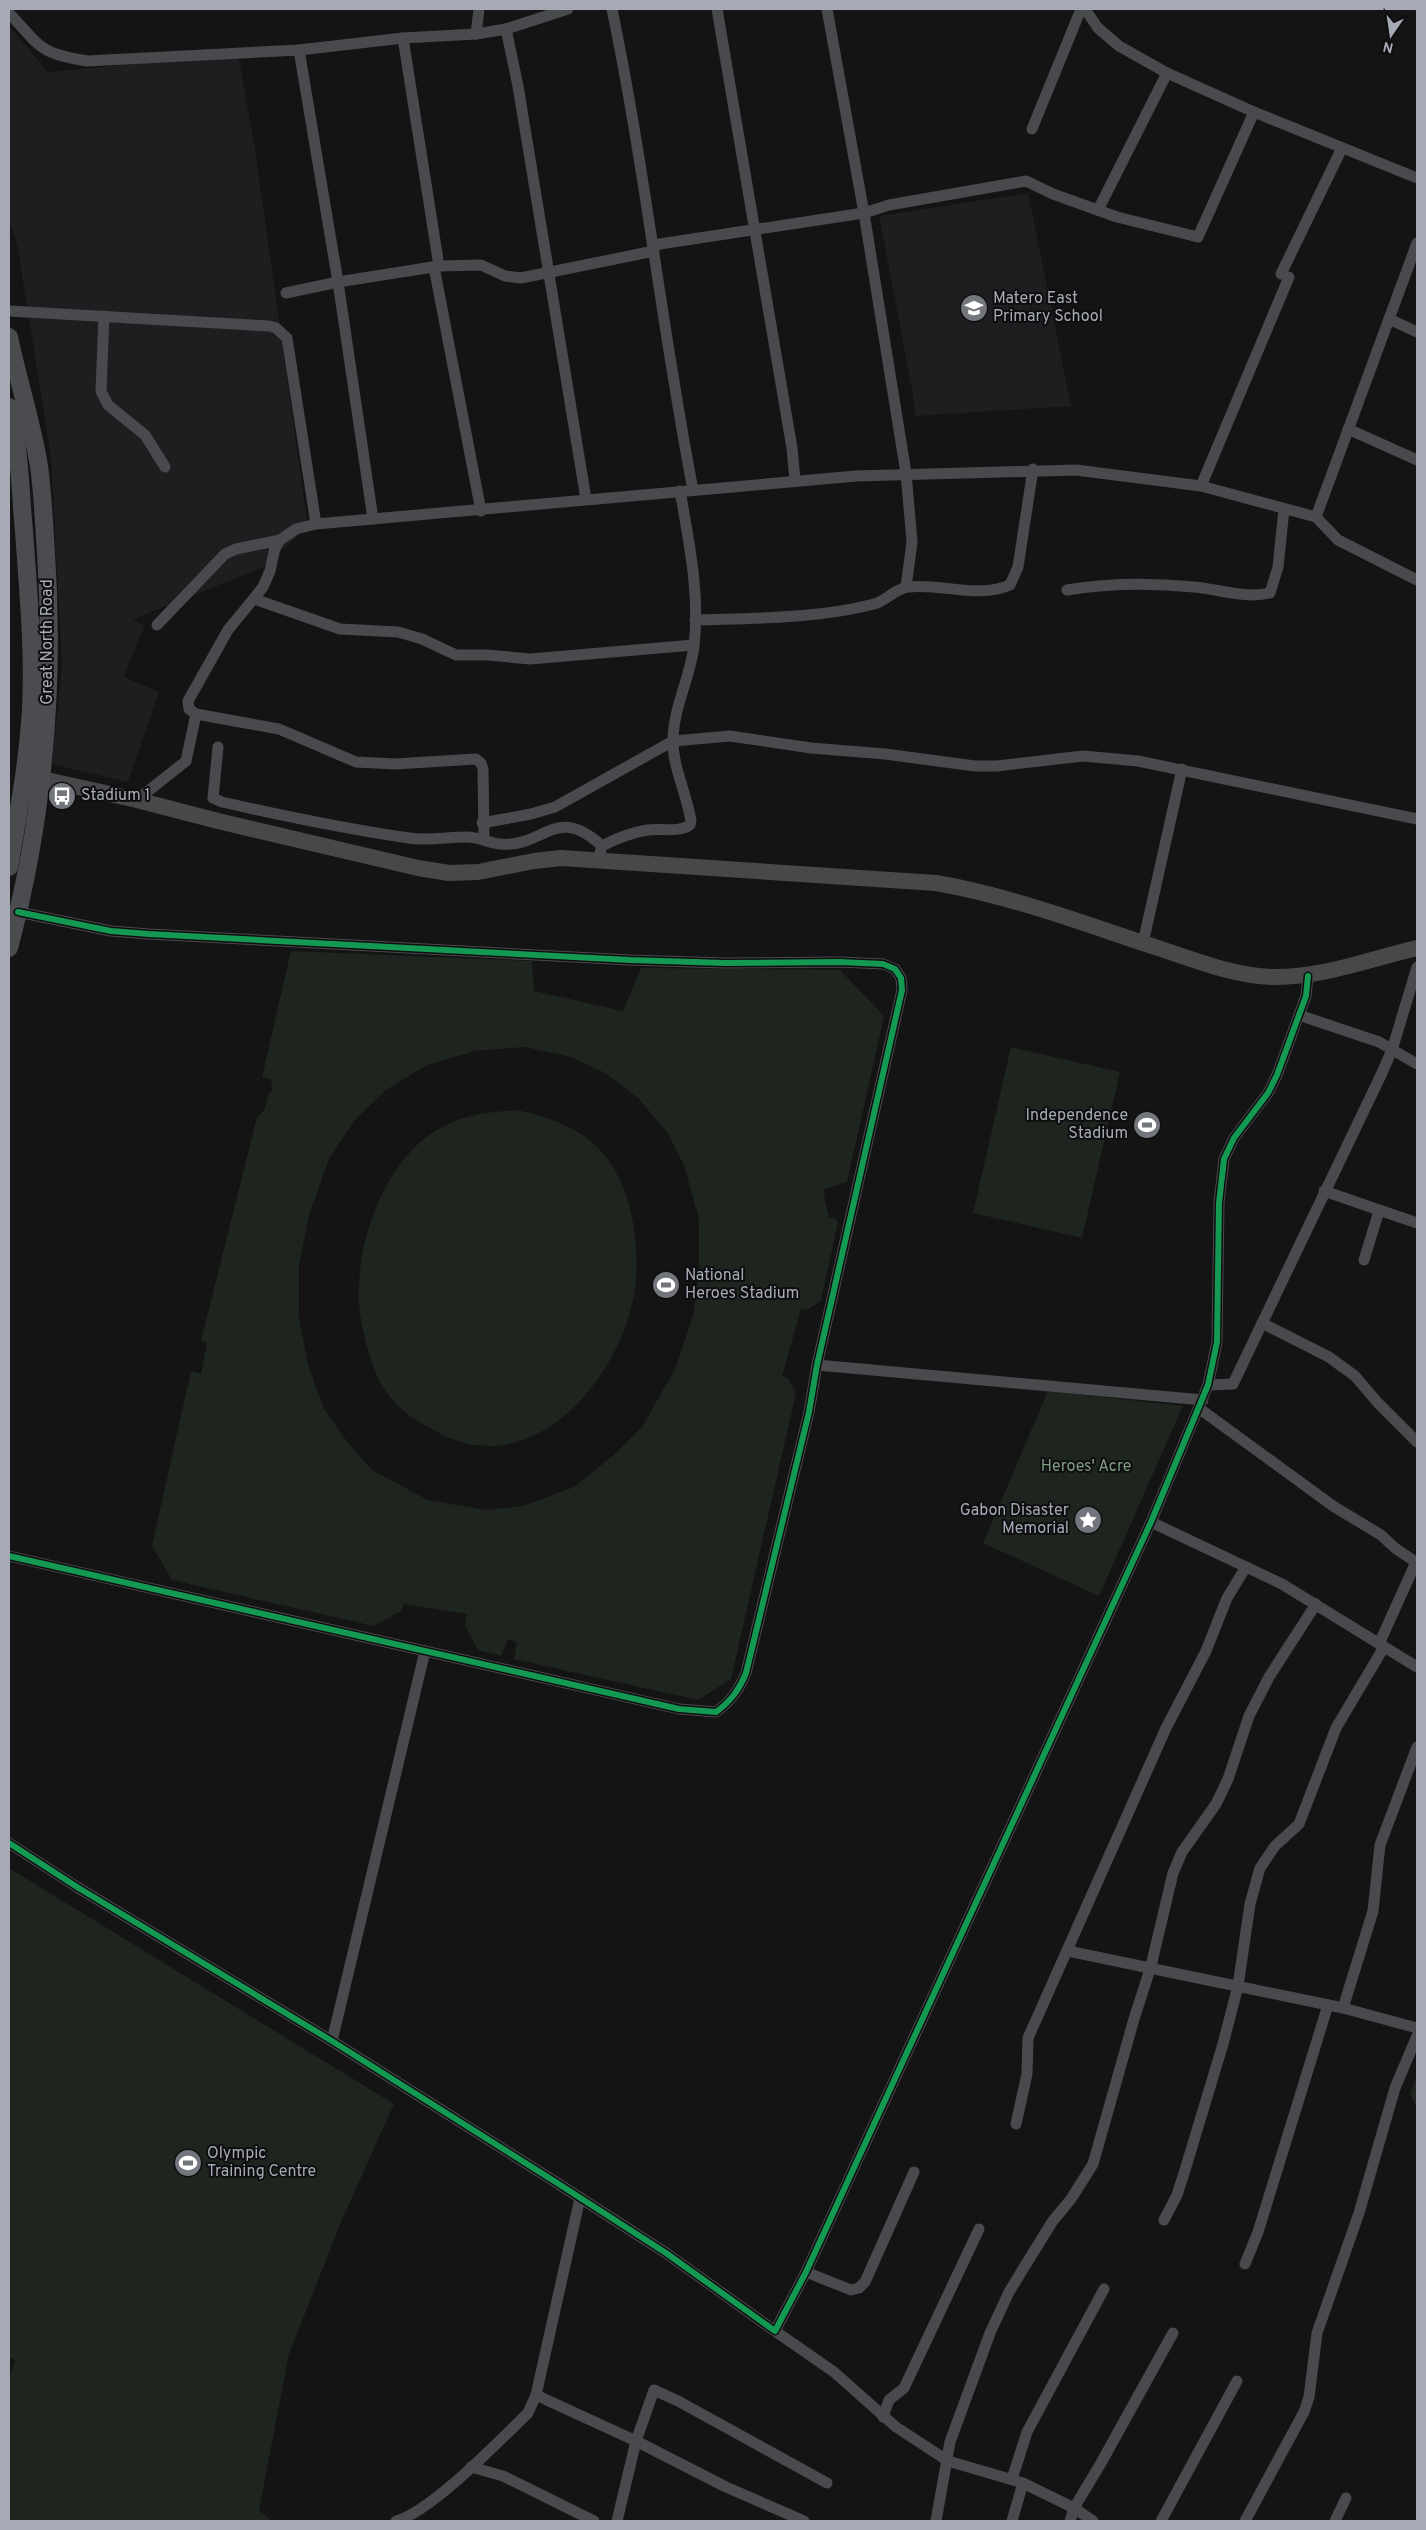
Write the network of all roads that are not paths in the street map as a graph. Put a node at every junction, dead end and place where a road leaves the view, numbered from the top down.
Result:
1 (479, 9) edge
2 (568, 9) edge
3 (612, 9) edge
4 (717, 9) edge
5 (827, 9) edge
6 (1083, 9) edge
7 (9, 14) edge
8 (506, 28) junction
9 (476, 34) junction
10 (403, 38) junction
11 (299, 50) junction
12 (1167, 73) junction
13 (1254, 112) junction
14 (1032, 129) dead end
15 (1342, 148) junction
16 (1417, 178) edge
17 (1098, 210) junction
18 (864, 213) junction
19 (753, 231) junction
20 (1417, 243) edge
21 (653, 248) junction
22 (436, 266) junction
23 (548, 274) junction
24 (338, 282) junction
25 (286, 293) dead end
26 (9, 311) edge
27 (104, 316) junction
28 (1389, 319) junction
29 (1417, 332) edge
30 (9, 337) edge
31 (9, 406) edge
32 (1348, 429) junction
33 (1417, 460) edge
34 (165, 467) dead end
35 (1033, 469) junction
36 (906, 473) junction
37 (794, 481) junction
38 (1200, 486) junction
39 (693, 490) junction
40 (680, 491) junction
41 (586, 500) junction
42 (1284, 509) junction
43 (481, 511) junction
44 (1316, 517) junction
45 (373, 519) junction
46 (316, 524) junction
47 (280, 540) junction
48 (1417, 580) edge
49 (906, 587) junction
50 (1066, 590) dead end
51 (254, 599) junction
52 (695, 620) junction
53 (157, 625) dead end
54 (694, 645) junction
55 (196, 714) junction
56 (673, 740) junction
57 (218, 747) dead end
58 (1182, 769) junction
59 (42, 780) junction
60 (137, 800) junction
61 (1417, 820) edge
62 (482, 823) junction
63 (484, 838) junction
64 (600, 853) junction
65 (9, 864) edge
66 (18, 912) junction
67 (1143, 943) junction
68 (9, 948) edge
69 (1417, 948) edge
70 (1417, 967) edge
71 (1308, 976) junction
72 (1299, 1015) junction
73 (1392, 1050) junction
74 (1417, 1064) edge
75 (1324, 1191) junction
76 (1379, 1211) junction
77 (1417, 1223) edge
78 (1364, 1260) dead end
79 (1262, 1323) junction
80 (817, 1365) junction
81 (1208, 1385) junction
82 (1201, 1405) junction
83 (1417, 1442) edge
84 (1151, 1522) junction
85 (9, 1556) edge
86 (1417, 1562) edge
87 (1246, 1567) junction
88 (1316, 1604) junction
89 (1381, 1645) junction
90 (425, 1651) junction
91 (1417, 1667) edge
92 (1417, 1747) edge
93 (9, 1843) edge
94 (1068, 1950) junction
95 (1151, 1966) junction
96 (1238, 1986) junction
97 (1328, 2005) junction
98 (1343, 2008) junction
99 (1417, 2028) edge
100 (1417, 2036) edge
101 (332, 2041) junction
102 (1016, 2124) dead end
103 (914, 2172) dead end
104 (580, 2198) junction
105 (1164, 2220) dead end
106 (979, 2229) dead end
107 (1245, 2264) dead end
108 (806, 2272) junction
109 (1104, 2289) dead end
110 (775, 2331) junction
111 (1173, 2333) dead end
112 (1237, 2381) dead end
113 (536, 2395) junction
114 (883, 2417) junction
115 (636, 2441) junction
116 (948, 2461) junction
117 (471, 2466) junction
118 (1017, 2481) junction
119 (827, 2482) dead end
120 (1346, 2498) dead end
121 (1074, 2508) junction
122 (405, 2520) edge
123 (594, 2521) edge
124 (617, 2521) edge
125 (804, 2521) edge
126 (936, 2521) edge
127 (1012, 2521) edge
128 (1070, 2521) edge
129 (1093, 2521) edge
130 (1161, 2521) edge
131 (1246, 2521) edge
132 (1335, 2521) edge

1 - 9 street
2 - 8 street
3 - 21 street
4 - 19 street
5 - 18 street
6 - 12 street
6 - 14 street
7 - 11 street
8 - 9 street
8 - 23 street
9 - 10 street
10 - 11 street
10 - 22 street
11 - 24 street
12 - 13 street
12 - 17 street
13 - 15 street
13 - 17 street
15 - 16 street
15 - 38 street
17 - 18 street
18 - 19 street
18 - 36 street
19 - 21 street
19 - 37 street
20 - 28 street
21 - 23 street
21 - 39 street
22 - 23 street
22 - 24 street
22 - 43 street
23 - 41 street
24 - 25 street
24 - 45 street
26 - 27 street
27 - 34 street
27 - 46 street
28 - 29 street
28 - 32 street
30 - 59 main road, Great North Road
31 - 65 main road, Great North Road
32 - 33 street
32 - 44 street
35 - 36 street
35 - 38 street
35 - 49 street
36 - 37 street
36 - 49 street
37 - 39 street
38 - 42 street
39 - 40 street
40 - 41 street
40 - 52 street
41 - 43 street
42 - 44 street
42 - 50 street
43 - 45 street
44 - 48 street
45 - 46 street
46 - 47 street
47 - 51 street
47 - 53 street
49 - 52 street
51 - 54 street
51 - 55 street
52 - 54 street
54 - 56 street
55 - 60 street
55 - 62 street
56 - 58 street
56 - 62 street
56 - 64 street
57 - 63 street
58 - 61 street
58 - 67 street
59 - 60 street
59 - 66 main road, Great North Road
60 - 64 street
62 - 63 street
63 - 64 street
64 - 67 street
66 - 68 main road, Great North Road
66 - 80 street
67 - 71 street
69 - 71 street
70 - 73 street
71 - 72 street
72 - 73 street
72 - 81 street
73 - 74 street
73 - 75 street
75 - 76 street
75 - 79 street
76 - 77 street
76 - 78 street
79 - 81 street
79 - 83 street
80 - 82 street
80 - 90 street
81 - 82 street
82 - 84 street
82 - 86 street
84 - 87 street
84 - 108 street
85 - 90 street
86 - 89 street
87 - 88 street
87 - 94 street
88 - 89 street
88 - 95 street
89 - 91 street
89 - 96 street
90 - 101 street
92 - 98 street
93 - 101 street
94 - 95 street
94 - 102 street
95 - 96 street
95 - 116 street
96 - 97 street
96 - 105 street
97 - 98 street
97 - 107 street
98 - 99 street
100 - 131 street
101 - 104 street
103 - 108 street
104 - 110 street
104 - 113 street
106 - 114 street
108 - 110 street
109 - 118 street
110 - 114 street
111 - 121 street
112 - 130 street
113 - 115 street
113 - 117 street
114 - 116 street
115 - 119 street
115 - 124 street
115 - 125 street
116 - 118 street
116 - 126 street
117 - 122 street
117 - 123 street
118 - 121 street
118 - 127 street
120 - 132 street
121 - 128 street
121 - 129 street

